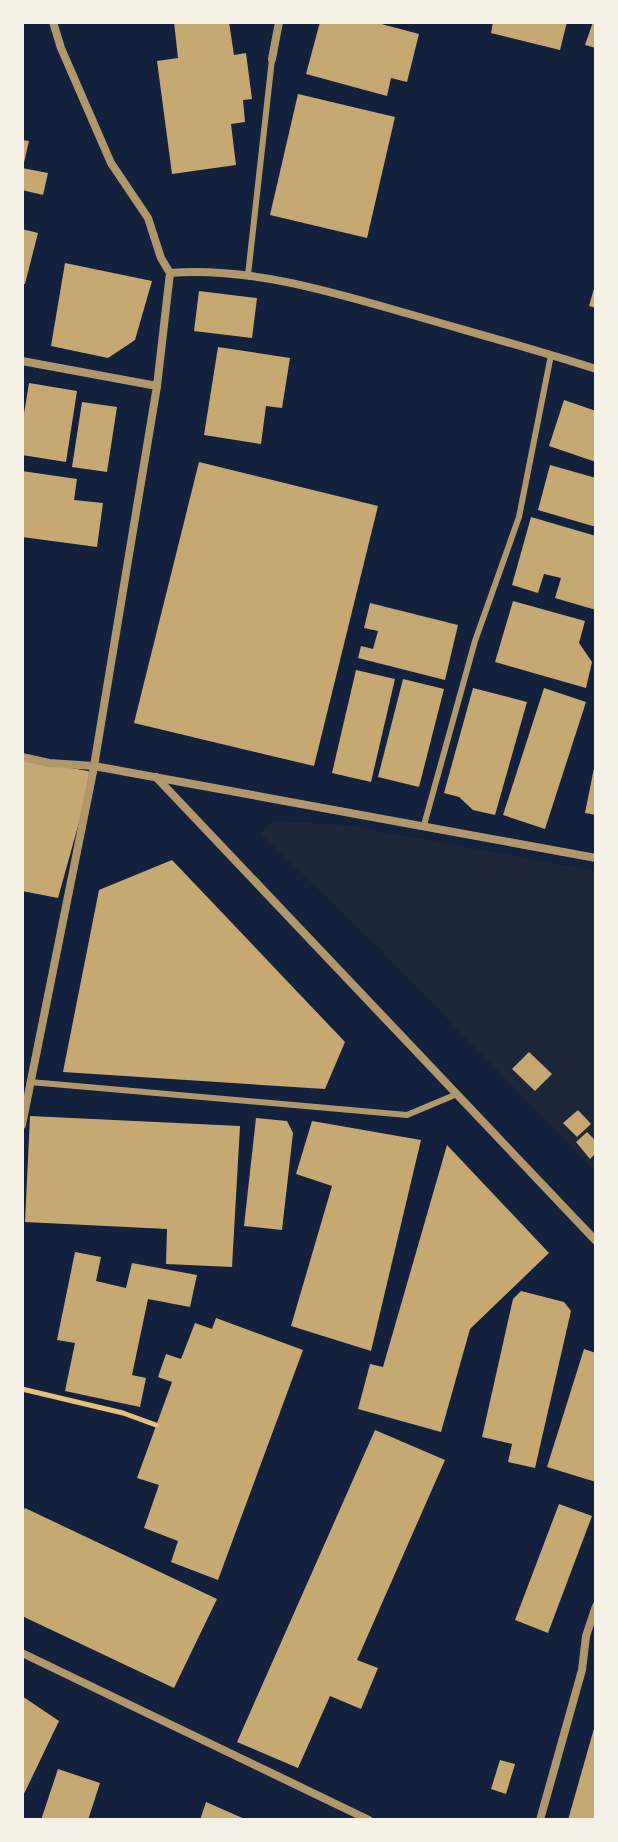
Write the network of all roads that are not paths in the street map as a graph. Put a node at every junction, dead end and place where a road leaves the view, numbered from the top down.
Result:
1 (53, 22) edge
2 (279, 22) edge
3 (272, 59) joint
4 (170, 273) junction
5 (248, 275) junction
6 (551, 355) junction
7 (22, 361) edge
8 (596, 369) edge
9 (157, 386) junction
10 (22, 757) edge
11 (94, 766) junction
12 (156, 777) junction
13 (424, 825) junction
14 (596, 858) edge
15 (30, 1082) junction
16 (458, 1094) junction
17 (22, 1125) edge
18 (596, 1241) edge
19 (596, 1606) edge
20 (22, 1653) edge
21 (369, 1820) edge
22 (540, 1820) edge

1 - 4 street
2 - 3 street
3 - 5 lane
4 - 5 street
4 - 9 street
5 - 6 street
6 - 8 street
6 - 13 lane
7 - 9 street
9 - 11 street
10 - 11 street
11 - 12 street
11 - 15 street
12 - 13 street
12 - 16 street
13 - 14 street
15 - 16 lane
15 - 17 street
16 - 18 street
19 - 22 street
20 - 21 street

